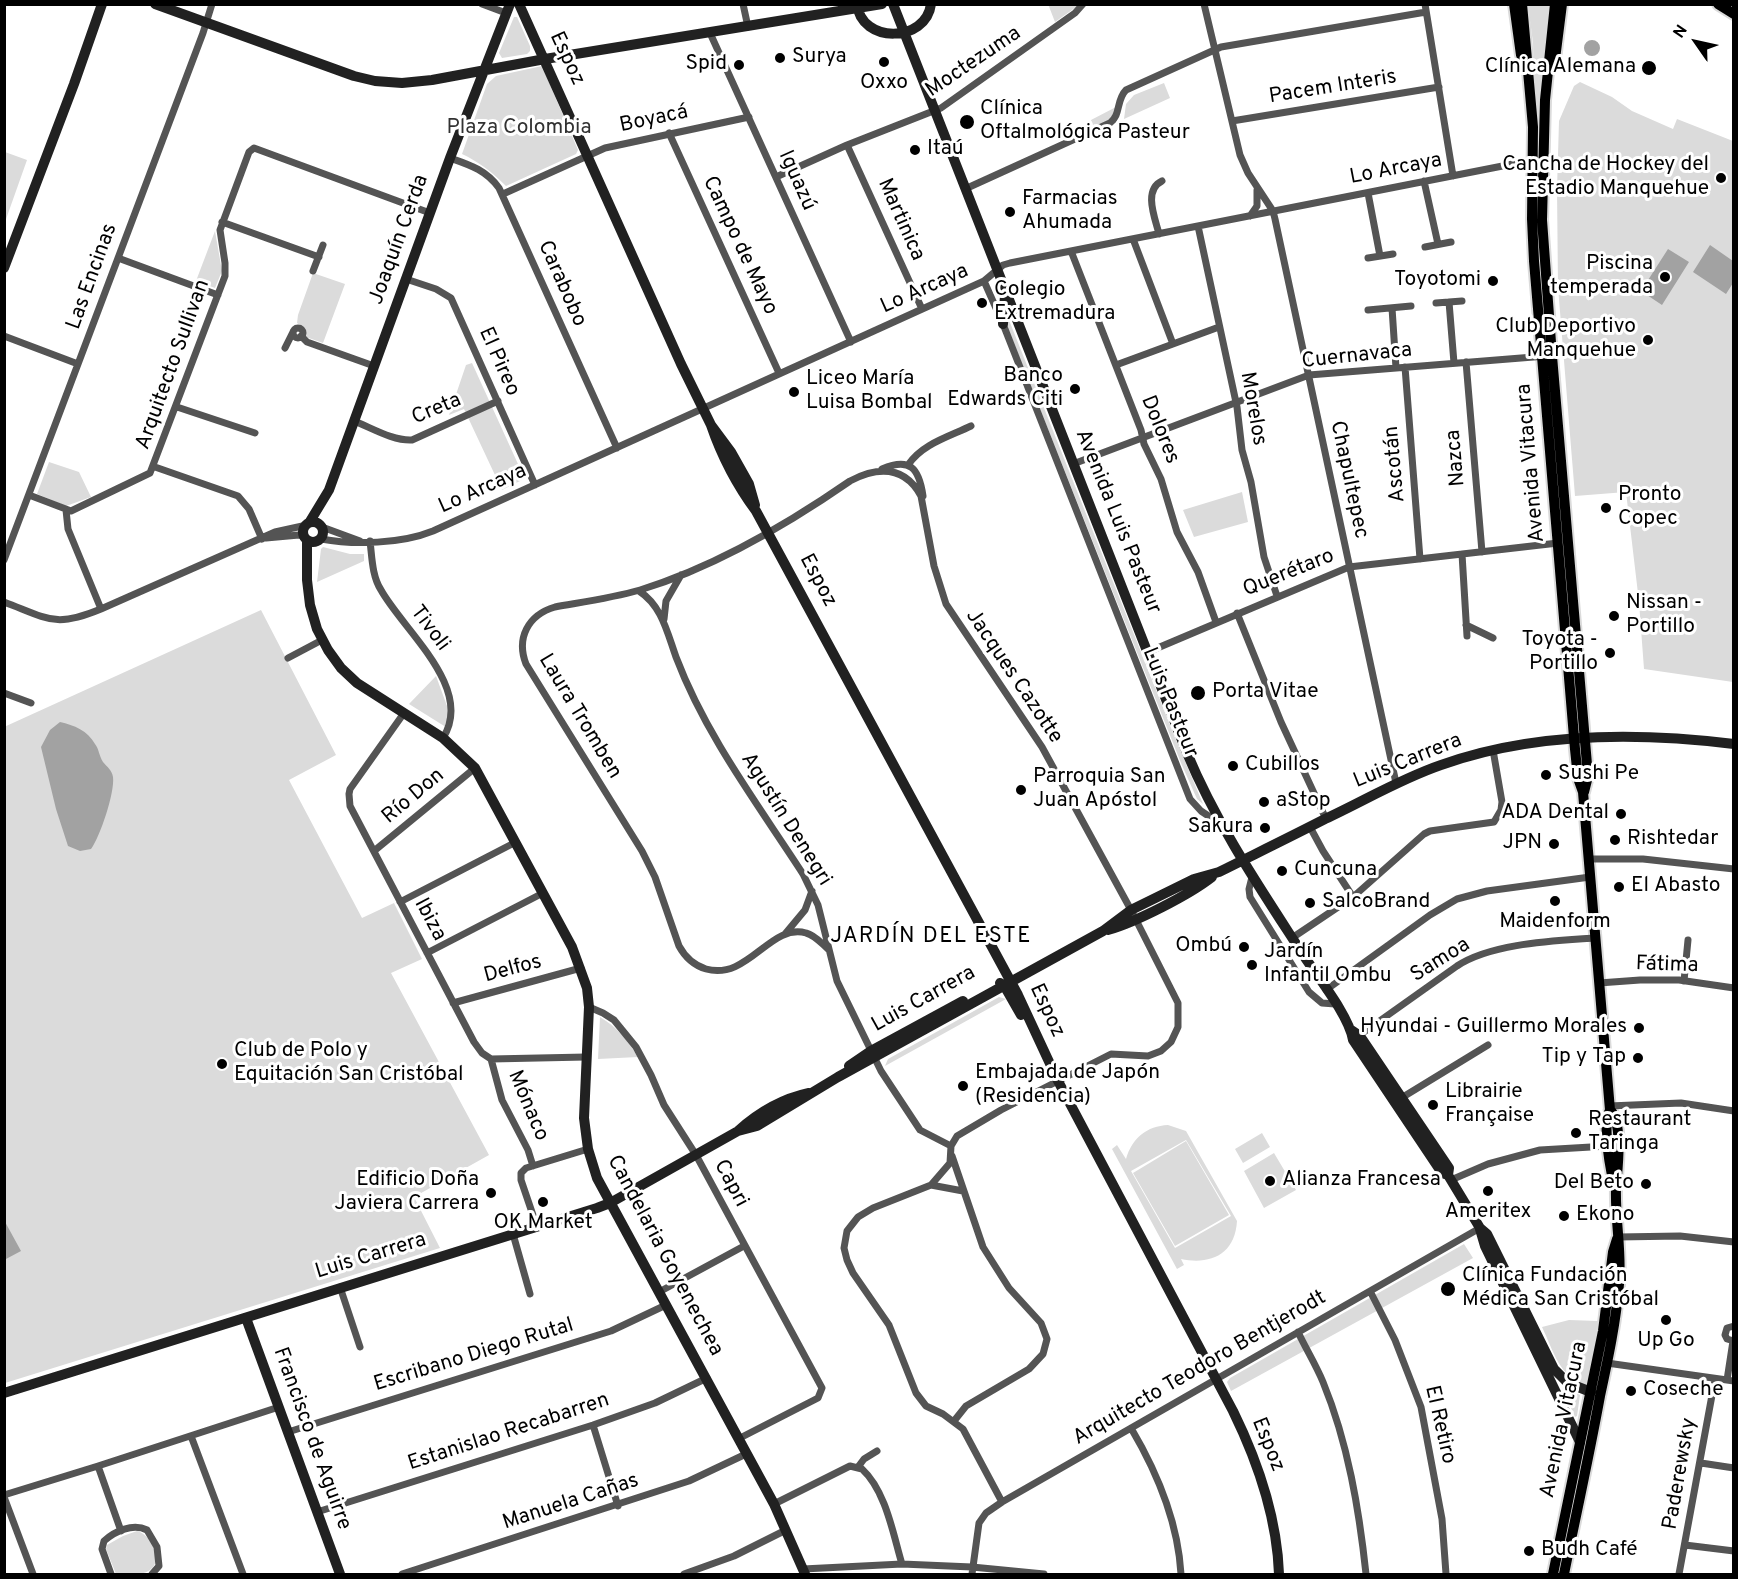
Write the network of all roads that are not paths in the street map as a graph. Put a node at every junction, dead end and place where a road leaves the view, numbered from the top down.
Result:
1 (102, 4) edge
2 (154, 4) edge
3 (212, 4) edge
4 (482, 4) edge
5 (519, 4) edge
6 (743, 4) edge
7 (882, 4) edge
8 (893, 4) edge
9 (931, 4) edge
10 (1083, 4) edge
11 (1204, 4) edge
12 (1514, 4) edge
13 (1522, 4) edge
14 (1555, 4) edge
15 (1562, 4) edge
16 (1718, 4) edge
17 (857, 7) edge
18 (1425, 8) edge
19 (508, 9) edge
20 (1734, 14) edge
21 (206, 23) junction
22 (748, 27) junction
23 (710, 33) junction
24 (904, 33) junction
25 (1215, 50) junction
26 (545, 60) junction
27 (483, 71) junction
28 (1439, 87) junction
29 (1531, 93) junction
30 (1545, 100) junction
31 (934, 111) junction
32 (749, 117) junction
33 (1232, 121) junction
34 (669, 133) junction
35 (847, 145) junction
36 (588, 155) junction
37 (450, 158) junction
38 (1533, 160) junction
39 (1453, 176) junction
40 (776, 177) junction
41 (1162, 181) dead end
42 (1424, 181) junction
43 (1257, 188) junction
44 (965, 189) junction
45 (1368, 192) junction
46 (503, 194) junction
47 (1273, 211) junction
48 (430, 213) junction
49 (1250, 216) junction
50 (222, 222) junction
51 (1198, 226) junction
52 (1159, 234) junction
53 (1133, 239) junction
54 (1451, 242) dead end
55 (1438, 244) junction
56 (323, 245) dead end
57 (1425, 247) dead end
58 (1071, 251) junction
59 (1393, 254) dead end
60 (1380, 256) junction
61 (319, 257) junction
62 (118, 258) junction
63 (1368, 258) dead end
64 (4, 268) edge
65 (997, 270) junction
66 (313, 271) dead end
67 (406, 279) junction
68 (984, 282) junction
69 (1005, 292) junction
70 (218, 295) junction
71 (1462, 301) dead end
72 (1449, 302) junction
73 (1436, 303) dead end
74 (1411, 306) dead end
75 (1392, 308) junction
76 (922, 309) junction
77 (1368, 310) dead end
78 (1003, 324) junction
79 (1219, 327) junction
80 (4, 336) edge
81 (851, 342) junction
82 (1173, 344) junction
83 (285, 348) dead end
84 (1547, 356) junction
85 (1466, 362) junction
86 (1454, 363) junction
87 (78, 364) junction
88 (1116, 365) junction
89 (374, 366) junction
90 (1405, 367) junction
91 (1396, 368) junction
92 (779, 374) junction
93 (1309, 375) junction
94 (498, 401) junction
95 (1235, 403) junction
96 (177, 407) junction
97 (703, 409) junction
98 (354, 421) junction
99 (970, 426) dead end
100 (255, 433) dead end
101 (1142, 438) junction
102 (617, 448) junction
103 (1073, 464) junction
104 (908, 465) junction
105 (154, 466) junction
106 (878, 470) junction
107 (535, 485) junction
108 (29, 495) junction
109 (66, 510) junction
110 (925, 510) junction
111 (313, 532) junction
112 (768, 532) junction
113 (263, 538) junction
114 (360, 541) junction
115 (370, 541) junction
116 (1558, 543) junction
117 (1482, 552) junction
118 (1462, 554) junction
119 (1420, 559) junction
120 (4, 560) edge
121 (1349, 567) junction
122 (681, 575) junction
123 (639, 591) junction
124 (1277, 596) junction
125 (4, 602) edge
126 (101, 609) junction
127 (1237, 613) junction
128 (1216, 622) junction
129 (665, 624) junction
130 (1466, 625) junction
131 (1467, 636) dead end
132 (1493, 638) dead end
133 (322, 640) junction
134 (1148, 652) junction
135 (288, 658) dead end
136 (4, 693) edge
137 (31, 703) dead end
138 (404, 712) junction
139 (443, 738) junction
140 (1579, 739) junction
141 (1734, 744) edge
142 (1493, 750) junction
143 (475, 768) junction
144 (1396, 783) junction
145 (1326, 819) junction
146 (1219, 823) junction
147 (1310, 827) junction
148 (516, 842) junction
149 (374, 851) junction
150 (1589, 859) junction
151 (1242, 861) junction
152 (1734, 869) edge
153 (1252, 877) junction
154 (1590, 877) junction
155 (812, 891) junction
156 (543, 893) junction
157 (1353, 897) junction
158 (400, 902) junction
159 (1133, 915) junction
160 (784, 936) junction
161 (1292, 938) junction
162 (1595, 938) junction
163 (1688, 940) dead end
164 (828, 949) junction
165 (427, 953) junction
166 (581, 968) junction
167 (1005, 981) junction
168 (1684, 981) junction
169 (1599, 983) junction
170 (1734, 987) edge
171 (1326, 990) junction
172 (453, 1003) junction
173 (1335, 1004) junction
174 (589, 1007) junction
175 (1355, 1035) junction
176 (1488, 1045) dead end
177 (873, 1054) junction
178 (585, 1057) junction
179 (491, 1059) junction
180 (1058, 1081) junction
181 (1398, 1101) junction
182 (1610, 1108) junction
183 (1734, 1111) edge
184 (951, 1146) junction
185 (1608, 1146) junction
186 (588, 1149) junction
187 (696, 1155) junction
188 (952, 1156) junction
189 (533, 1166) junction
190 (1450, 1177) junction
191 (932, 1185) junction
192 (1616, 1188) junction
193 (963, 1191) junction
194 (610, 1203) junction
195 (537, 1227) junction
196 (1480, 1228) junction
197 (513, 1234) junction
198 (1617, 1237) junction
199 (1734, 1242) edge
200 (744, 1246) junction
201 (340, 1287) junction
202 (1370, 1291) junction
203 (659, 1292) junction
204 (531, 1294) dead end
205 (666, 1305) junction
206 (246, 1318) junction
207 (1734, 1326) edge
208 (1298, 1332) junction
209 (1733, 1341) edge
210 (1600, 1346) junction
211 (360, 1347) dead end
212 (1607, 1363) junction
213 (707, 1378) junction
214 (1216, 1379) junction
215 (1715, 1379) junction
216 (1730, 1381) edge
217 (1591, 1392) junction
218 (4, 1393) edge
219 (279, 1407) junction
220 (1597, 1413) junction
221 (954, 1421) junction
222 (593, 1425) junction
223 (1131, 1428) junction
224 (288, 1432) junction
225 (191, 1436) junction
226 (738, 1439) junction
227 (1580, 1442) junction
228 (877, 1451) dead end
229 (746, 1454) junction
230 (1701, 1463) junction
231 (99, 1466) junction
232 (858, 1467) junction
233 (1734, 1467) edge
234 (4, 1496) edge
235 (1002, 1502) junction
236 (774, 1504) junction
237 (618, 1506) junction
238 (317, 1512) junction
239 (786, 1530) junction
240 (121, 1531) junction
241 (1685, 1545) junction
242 (1734, 1551) edge
243 (904, 1565) junction
244 (972, 1571) edge
245 (804, 1572) edge
246 (33, 1575) edge
247 (111, 1575) edge
248 (152, 1575) edge
249 (243, 1575) edge
250 (340, 1575) edge
251 (402, 1575) edge
252 (684, 1575) edge
253 (907, 1575) edge
254 (1044, 1575) edge
255 (1181, 1575) edge
256 (1278, 1575) edge
257 (1366, 1575) edge
258 (1446, 1575) edge
259 (1553, 1575) edge
260 (1564, 1575) edge
261 (1679, 1575) edge

1 - 64 street
2 - 21 street
3 - 21 street, Las Encinas
4 - 19 street
5 - 26 street, Espoz
6 - 22 street
7 - 17 street
8 - 24 street, Avenida Luis Pasteur
9 - 24 street
10 - 31 street, Moctezuma
11 - 25 street, Chapultepec
12 - 29 main road, Avenida Vitacura
13 - 29 main road, Avenida Vitacura
14 - 30 main road, Avenida Vitacura
15 - 30 main road, Avenida Vitacura
16 - 20 main road
17 - 22 street
17 - 24 street
18 - 25 street
18 - 28 street
19 - 27 street, Joaquín Cerda
21 - 27 street
21 - 62 street, Las Encinas
22 - 23 street
23 - 26 street
23 - 32 street, Iguazú
24 - 31 street, Avenida Luis Pasteur
25 - 33 street, Chapultepec
25 - 44 street
26 - 27 street
26 - 36 street, Espoz
27 - 37 street, Joaquín Cerda
28 - 33 street, Pacem Interis
28 - 39 street
29 - 38 main road, Avenida Vitacura
30 - 84 main road, Avenida Vitacura
31 - 35 street, Moctezuma
31 - 44 street, Avenida Luis Pasteur
32 - 34 street, Boyacá
32 - 40 street, Iguazú
33 - 43 street, Chapultepec
34 - 36 street, Boyacá
34 - 92 street, Campo de Mayo
35 - 40 street, Moctezuma
35 - 76 street, Martinica
36 - 46 street, Boyacá
36 - 97 street, Espoz
37 - 46 street, Carabobo
37 - 48 street, Joaquín Cerda
38 - 39 street, Lo Arcaya
38 - 84 main road, Avenida Vitacura
39 - 42 street, Lo Arcaya
40 - 81 street, Iguazú
41 - 52 street
42 - 45 street, Lo Arcaya
42 - 55 street
43 - 47 street, Chapultepec
43 - 49 street
44 - 65 street, Avenida Luis Pasteur
45 - 47 street, Lo Arcaya
45 - 60 street
46 - 102 street, Carabobo
47 - 49 street, Lo Arcaya
47 - 93 street, Chapultepec
48 - 50 street, Arquitecto Sullivan
48 - 67 street, Joaquín Cerda
49 - 51 street, Lo Arcaya
50 - 61 street
50 - 70 street, Arquitecto Sullivan
51 - 52 street, Lo Arcaya
51 - 79 street, Morelos
52 - 53 street, Lo Arcaya
53 - 58 street, Lo Arcaya
53 - 82 street
54 - 55 street
55 - 57 street
56 - 61 street
58 - 65 street, Lo Arcaya
58 - 88 street, Dolores
59 - 60 street
60 - 63 street
61 - 66 street
62 - 70 street
62 - 87 street, Las Encinas
65 - 68 street, Lo Arcaya
65 - 69 street, Avenida Luis Pasteur
67 - 89 street, Joaquín Cerda
67 - 94 street, El Pireo
68 - 76 street, Lo Arcaya
68 - 78 street, Luis Pasteur
69 - 78 street
69 - 103 street, Avenida Luis Pasteur
70 - 96 street, Arquitecto Sullivan
71 - 72 street
72 - 73 street
72 - 86 street
74 - 75 street
75 - 77 street
75 - 91 street
76 - 81 street, Lo Arcaya
78 - 146 street, Luis Pasteur
79 - 82 street
79 - 95 street, Morelos
80 - 87 street
81 - 92 street, Lo Arcaya
82 - 88 street
83 - 89 street
84 - 85 street, Cuernavaca
84 - 116 main road, Avenida Vitacura
84 - 140 main road, Avenida Vitacura
85 - 86 street, Cuernavaca
85 - 117 street, Nazca
86 - 90 street, Cuernavaca
87 - 108 street, Las Encinas
88 - 101 street, Dolores
89 - 98 street, Joaquín Cerda
90 - 91 street, Cuernavaca
90 - 119 street, Ascotán
91 - 93 street, Cuernavaca
92 - 97 street, Lo Arcaya
93 - 95 street, Cuernavaca
93 - 121 street, Chapultepec
94 - 98 street, Creta
94 - 107 street, El Pireo
95 - 101 street, Cuernavaca
95 - 124 street, Morelos
96 - 100 street
96 - 105 street, Arquitecto Sullivan
97 - 102 street, Lo Arcaya
97 - 112 street, Espoz
98 - 111 street, Joaquín Cerda
99 - 104 street
101 - 103 street, Cuernavaca
101 - 128 street, Dolores
102 - 107 street, Lo Arcaya
103 - 134 street, Avenida Luis Pasteur
104 - 106 street
104 - 110 street, Jacques Cazotte
105 - 109 street
105 - 113 street
106 - 110 street, Jacques Cazotte
106 - 112 street
107 - 115 street, Lo Arcaya
108 - 109 street
108 - 120 street, Las Encinas
109 - 126 street
110 - 159 street, Jacques Cazotte
111 - 113 street, Lo Arcaya
111 - 113 street, Lo Arcaya
111 - 114 street, Lo Arcaya
111 - 114 street, Lo Arcaya
111 - 133 street, Candelaria Goyenechea
112 - 122 street, Laura Tromben
112 - 167 street, Espoz
113 - 126 street, Lo Arcaya
114 - 115 street, Lo Arcaya
115 - 139 street, Tivoli
116 - 117 street, Querétaro
116 - 140 main road, Avenida Vitacura
117 - 118 street, Querétaro
118 - 119 street, Querétaro
118 - 130 street
119 - 121 street, Querétaro
121 - 124 street, Querétaro
121 - 144 street, Chapultepec
122 - 123 street, Laura Tromben
122 - 129 street, Agustín Denegri
123 - 129 street, Agustín Denegri
123 - 160 street, Laura Tromben
124 - 127 street, Querétaro
125 - 126 street, Lo Arcaya
127 - 128 street, Querétaro
127 - 145 street
128 - 134 street, Querétaro
129 - 155 street, Agustín Denegri
130 - 131 street
130 - 132 street
133 - 135 street
133 - 138 street, Candelaria Goyenechea
134 - 146 street, Avenida Luis Pasteur
136 - 137 street
138 - 139 street, Candelaria Goyenechea
138 - 149 street, Ibiza
139 - 143 street, Candelaria Goyenechea
140 - 141 street, Luis Carrera
140 - 142 street, Luis Carrera
140 - 150 main road, Avenida Vitacura
142 - 144 street, Luis Carrera
142 - 157 street
143 - 148 street, Candelaria Goyenechea
143 - 149 street, Río Don
144 - 145 street, Luis Carrera
145 - 147 street, Luis Carrera
146 - 151 street, Avenida Luis Pasteur
147 - 151 street, Luis Carrera
147 - 157 street
148 - 156 street, Candelaria Goyenechea
148 - 158 street
149 - 158 street, Ibiza
150 - 152 street
150 - 154 main road, Avenida Vitacura
151 - 153 street, Avenida Luis Pasteur
151 - 159 street, Luis Carrera
153 - 161 street, Avenida Luis Pasteur
153 - 173 street
154 - 162 main road, Avenida Vitacura
154 - 171 street
155 - 160 street, Laura Tromben
155 - 164 street, Agustín Denegri
156 - 165 street
156 - 166 street, Candelaria Goyenechea
157 - 161 street
158 - 165 street, Ibiza
159 - 167 street, Luis Carrera
159 - 180 street, Jacques Cazotte
160 - 164 street
161 - 171 street, Avenida Luis Pasteur
162 - 169 main road, Avenida Vitacura
162 - 175 street, Samoa
163 - 168 street
164 - 177 street, Agustín Denegri
165 - 172 street, Ibiza
166 - 172 street, Delfos
166 - 174 street, Candelaria Goyenechea
167 - 177 street, Luis Carrera
167 - 180 street, Espoz
168 - 169 street, Fátima
168 - 170 street, Fátima
169 - 182 main road, Avenida Vitacura
171 - 173 street, Avenida Luis Pasteur
172 - 179 street, Ibiza
173 - 175 street, Avenida Luis Pasteur
174 - 178 street, Candelaria Goyenechea
174 - 187 street, Capri
175 - 181 street, Avenida Luis Pasteur
176 - 181 street
177 - 184 street, Agustín Denegri
177 - 187 street, Luis Carrera
178 - 179 street
178 - 186 street, Candelaria Goyenechea
179 - 189 street, Mónaco
180 - 184 street, Jacques Cazotte
180 - 214 street, Espoz
181 - 190 street, Avenida Luis Pasteur
182 - 183 street
182 - 185 main road, Avenida Vitacura
182 - 192 main road, Avenida Vitacura
184 - 188 street
185 - 190 street
185 - 192 main road, Avenida Vitacura
186 - 189 street
186 - 194 street, Candelaria Goyenechea
187 - 194 street, Luis Carrera
187 - 200 street, Capri
188 - 191 street
188 - 193 street
189 - 195 street, Mónaco
190 - 196 street, Avenida Luis Pasteur
191 - 193 street
191 - 221 street
192 - 198 main road, Avenida Vitacura
193 - 221 street
194 - 195 street, Luis Carrera
194 - 203 street, Candelaria Goyenechea
195 - 197 street, Luis Carrera
196 - 202 street, Arquitecto Teodoro Bentjerodt
196 - 217 street, Avenida Luis Pasteur
196 - 227 street, Avenida Luis Pasteur
197 - 201 street, Luis Carrera
197 - 204 street
198 - 199 street
198 - 210 main road, Avenida Vitacura
198 - 212 main road, Avenida Vitacura
200 - 203 street
200 - 226 street, Capri
201 - 206 street, Luis Carrera
201 - 211 street
202 - 208 street, Arquitecto Teodoro Bentjerodt
202 - 258 street, El Retiro
203 - 205 street, Candelaria Goyenechea
205 - 213 street, Candelaria Goyenechea
205 - 224 street, Escribano Diego Rutal
206 - 218 street, Luis Carrera
206 - 219 street, Francisco de Aguirre
207 - 209 street
208 - 214 street, Arquitecto Teodoro Bentjerodt
208 - 257 street
209 - 216 street
210 - 212 main road
210 - 217 main road, Avenida Vitacura
212 - 215 street
212 - 220 main road, Avenida Vitacura
213 - 222 street, Estanislao Recabarren
213 - 226 street, Candelaria Goyenechea
214 - 223 street, Arquitecto Teodoro Bentjerodt
214 - 256 street, Espoz
215 - 216 street
215 - 230 street, Paderewsky
217 - 220 main road
217 - 227 main road, Avenida Vitacura
219 - 224 street, Francisco de Aguirre
219 - 225 street
220 - 260 main road, Avenida Vitacura
221 - 235 street
222 - 237 street
222 - 238 street, Estanislao Recabarren
223 - 235 street, Arquitecto Teodoro Bentjerodt
223 - 255 street
224 - 238 street, Francisco de Aguirre
225 - 231 street
225 - 249 street
226 - 229 street, Candelaria Goyenechea
227 - 259 main road, Avenida Vitacura
228 - 232 street
229 - 236 street, Candelaria Goyenechea
229 - 237 street, Manuela Cañas
230 - 233 street
230 - 241 street, Paderewsky
231 - 234 street
231 - 240 street
232 - 236 street
232 - 243 street
234 - 246 street
235 - 244 street, Arquitecto Teodoro Bentjerodt
236 - 239 street, Candelaria Goyenechea
237 - 251 street, Manuela Cañas
238 - 250 street, Francisco de Aguirre
239 - 245 street, Candelaria Goyenechea
239 - 252 street
240 - 247 street
240 - 248 street
241 - 242 street
241 - 261 street, Paderewsky
243 - 244 street
243 - 245 street
243 - 253 street
244 - 254 street

